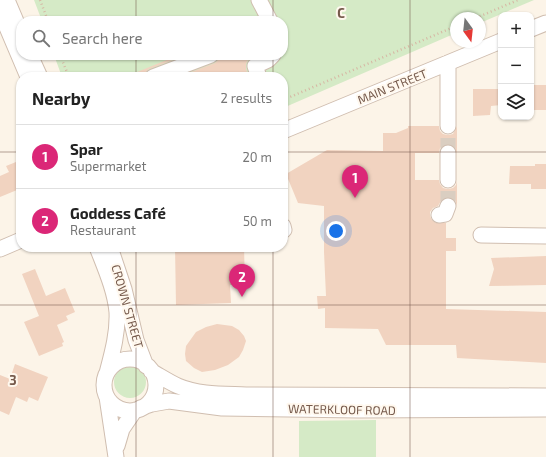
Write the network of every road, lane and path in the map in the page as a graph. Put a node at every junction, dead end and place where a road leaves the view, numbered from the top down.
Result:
1 (7, 0) edge
2 (40, 0) edge
3 (259, 0) edge
4 (518, 0) edge
5 (0, 11) edge
6 (486, 14) edge
7 (46, 16) edge
8 (267, 16) edge
9 (16, 21) edge
10 (546, 23) edge
11 (534, 28) edge
12 (450, 29) edge
13 (498, 43) edge
14 (16, 49) edge
15 (21, 60) edge
16 (32, 60) edge
17 (62, 60) edge
18 (198, 60) edge
19 (268, 60) edge
20 (448, 63) junction
21 (254, 66) edge
22 (26, 72) edge
23 (38, 72) edge
24 (66, 72) edge
25 (166, 72) edge
26 (288, 98) edge
27 (448, 126) tunnel mouth
28 (288, 128) edge
29 (448, 153) tunnel mouth
30 (448, 180) tunnel mouth
31 (481, 235) dead end
32 (546, 236) edge
33 (16, 242) edge
34 (0, 249) edge
35 (99, 252) edge
36 (112, 252) edge
37 (149, 368) junction
38 (106, 374) junction
39 (546, 396) edge
40 (107, 397) junction
41 (442, 403) junction
42 (137, 409) junction
43 (546, 409) edge
44 (116, 454) edge

1 - 9 street
2 - 7 path
3 - 8 street
4 - 6 path
5 - 14 street
10 - 11 street
12 - 26 path
13 - 20 street, MAIN STREET
15 - 22 street
16 - 23 street
17 - 24 path
18 - 25 street
19 - 21 street
20 - 27 street
20 - 28 street, MAIN STREET
29 - 30 street
31 - 32 street
33 - 34 street
35 - 38 street, CROWN STREET
36 - 37 street, CROWN STREET
37 - 38 street
37 - 41 street, WATERKLOOF ROAD
37 - 42 street
38 - 40 street
39 - 41 street, WATERKLOOF ROAD
40 - 42 street
40 - 44 street
41 - 42 street, WATERKLOOF ROAD
41 - 43 street, WATERKLOOF ROAD
42 - 44 street

